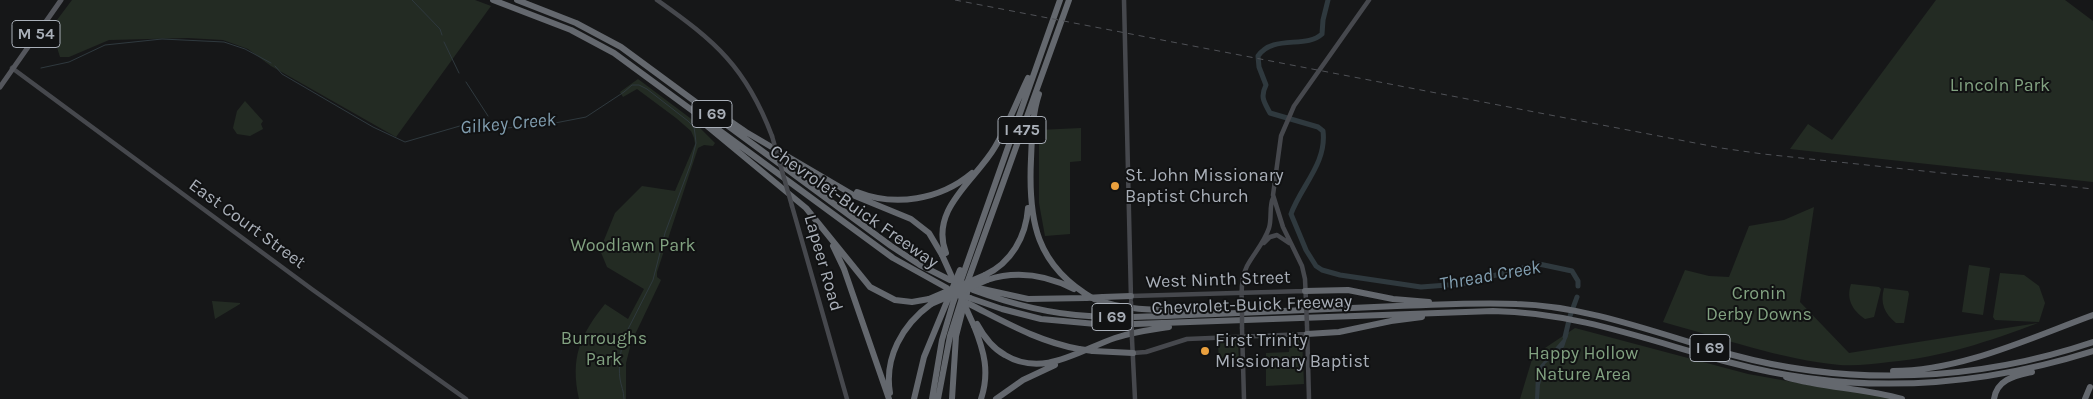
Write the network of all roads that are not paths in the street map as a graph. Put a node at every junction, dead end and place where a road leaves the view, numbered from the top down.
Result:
1 (61, 0) edge
2 (493, 0) edge
3 (517, 0) edge
4 (657, 0) edge
5 (1060, 0) edge
6 (1068, 0) edge
7 (1124, 0) edge
8 (1369, 0) edge
9 (1048, 33) junction
10 (1054, 39) junction
11 (637, 58) junction
12 (12, 68) junction
13 (645, 75) junction
14 (0, 86) edge
15 (993, 151) junction
16 (1030, 171) junction
17 (820, 174) junction
18 (1273, 198) junction
19 (806, 208) junction
20 (981, 220) junction
21 (1262, 244) junction
22 (1292, 245) junction
23 (944, 254) junction
24 (976, 261) junction
25 (986, 278) junction
26 (974, 289) junction
27 (1305, 291) junction
28 (1241, 293) junction
29 (1095, 299) junction
30 (1131, 299) junction
31 (970, 301) junction
32 (930, 302) junction
33 (1460, 304) junction
34 (1254, 312) junction
35 (1453, 313) junction
36 (2093, 315) edge
37 (1208, 322) junction
38 (975, 325) junction
39 (1307, 334) junction
40 (1242, 336) junction
41 (2093, 342) edge
42 (1080, 351) junction
43 (2092, 351) edge
44 (1133, 353) junction
45 (1756, 369) junction
46 (1820, 372) junction
47 (2090, 387) dead end
48 (466, 399) edge
49 (847, 399) edge
50 (890, 399) edge
51 (914, 399) edge
52 (932, 399) edge
53 (938, 399) edge
54 (952, 399) edge
55 (981, 399) edge
56 (996, 399) edge
57 (1135, 399) edge
58 (1244, 399) edge
59 (1309, 399) edge
60 (1902, 399) edge
61 (1994, 399) edge
62 (2085, 399) edge

1 - 12 main road, M 54
2 - 13 highway, Chevrolet-Buick Freeway / I 69
3 - 11 highway, Chevrolet-Buick Freeway / I 69
4 - 49 main road, Lapeer Road, bridge
5 - 9 highway, I 475
6 - 10 highway, I 475
7 - 30 main road
8 - 18 main road
9 - 15 highway
9 - 20 highway, I 475
10 - 16 highway
10 - 24 highway, I 475
11 - 17 highway
11 - 26 highway, Chevrolet-Buick Freeway / I 69, bridge
12 - 14 main road, M 54
12 - 48 main road, East Court Street
13 - 19 highway
13 - 31 highway, Chevrolet-Buick Freeway / I 69, bridge
15 - 17 highway
15 - 23 highway
16 - 25 highway
16 - 29 highway
17 - 23 highway
18 - 21 main road
18 - 22 main road
19 - 32 highway
19 - 50 highway
20 - 51 highway
20 - 52 highway, I 475
21 - 22 main road
21 - 28 main road
22 - 27 main road
23 - 38 highway, bridge
24 - 53 highway, I 475
24 - 54 highway
25 - 29 highway
25 - 32 highway, bridge
26 - 30 highway, bridge
26 - 34 highway, Chevrolet-Buick Freeway / I 69
27 - 28 main road, West Ninth Street
27 - 33 highway
27 - 39 main road, bridge
28 - 30 main road, West Ninth Street
28 - 40 main road, bridge
29 - 34 highway
30 - 44 main road, bridge
31 - 37 highway, Chevrolet-Buick Freeway / I 69
31 - 42 highway
32 - 50 highway
33 - 34 highway, Chevrolet-Buick Freeway / I 69
33 - 46 highway, Chevrolet-Buick Freeway / I 69
35 - 37 highway, Chevrolet-Buick Freeway / I 69
35 - 39 highway
35 - 45 highway, Chevrolet-Buick Freeway / I 69
36 - 46 highway
37 - 42 highway
38 - 42 highway
38 - 55 highway
39 - 40 main road
39 - 59 main road
40 - 44 main road
40 - 58 main road
41 - 46 highway, Chevrolet-Buick Freeway / I 69
42 - 44 highway, bridge
42 - 56 highway
43 - 45 highway, Chevrolet-Buick Freeway / I 69
43 - 61 highway
44 - 57 main road
45 - 60 highway
47 - 62 highway

